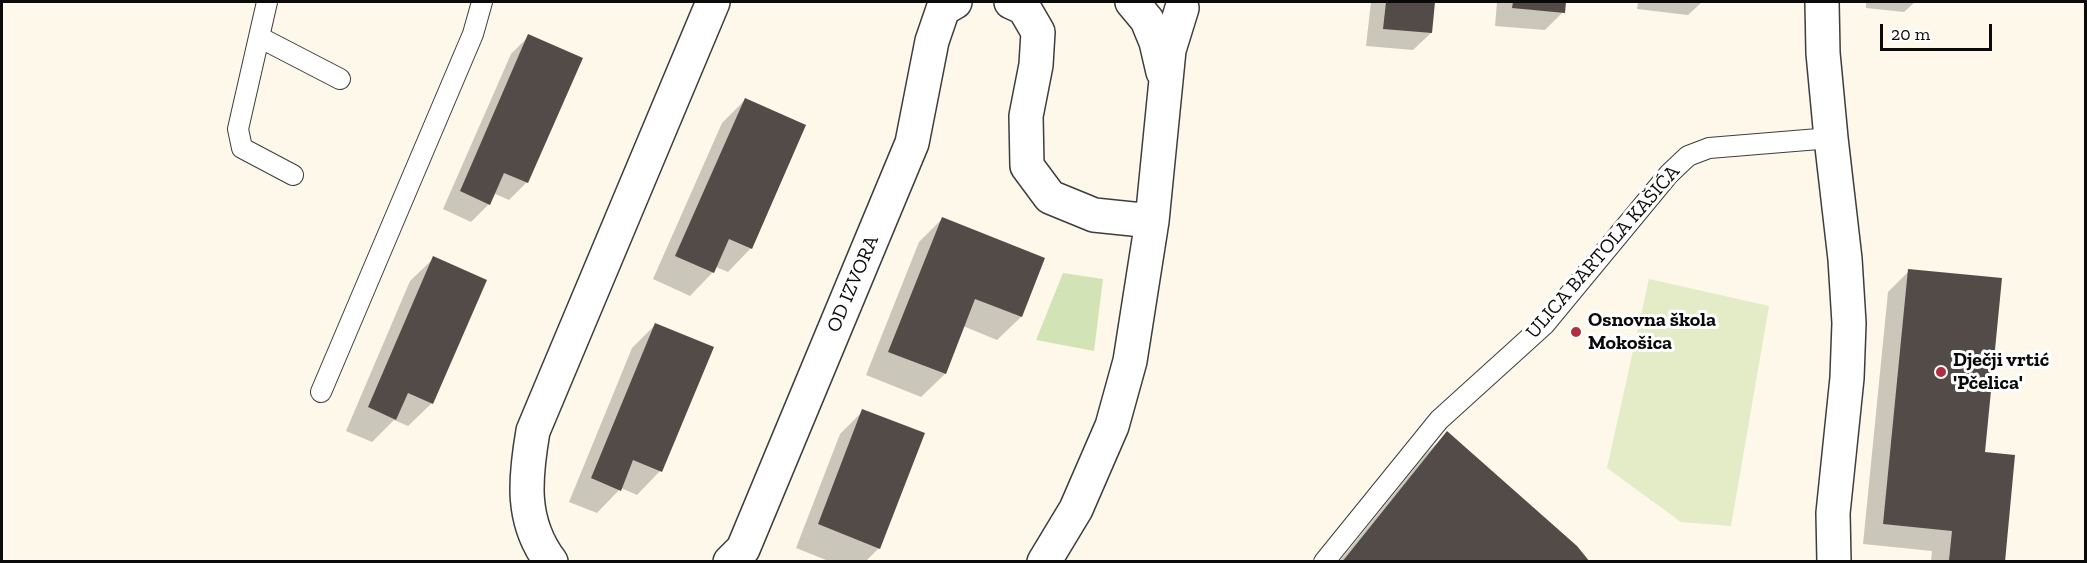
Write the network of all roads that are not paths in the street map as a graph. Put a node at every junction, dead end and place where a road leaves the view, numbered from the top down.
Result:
1 (267, 2) edge
2 (482, 2) edge
3 (713, 2) edge
4 (955, 2) edge
5 (1011, 2) edge
6 (1134, 2) edge
7 (1822, 2) edge
8 (1189, 5) edge
9 (259, 37) junction
10 (1165, 79) junction
11 (340, 80) dead end
12 (1831, 138) junction
13 (293, 175) dead end
14 (1152, 221) junction
15 (321, 392) dead end
16 (551, 561) edge
17 (730, 561) edge
18 (1044, 561) edge
19 (1324, 561) edge
20 (1834, 561) edge

1 - 9 lane
2 - 15 lane
3 - 16 street
4 - 17 street, OD IZVORA
5 - 14 street
6 - 8 street
6 - 10 street
7 - 12 street
8 - 10 street
9 - 11 lane
9 - 13 lane
10 - 14 street
12 - 19 lane, ULICA BARTOLA KAŠIĆA
12 - 20 street
14 - 18 street

